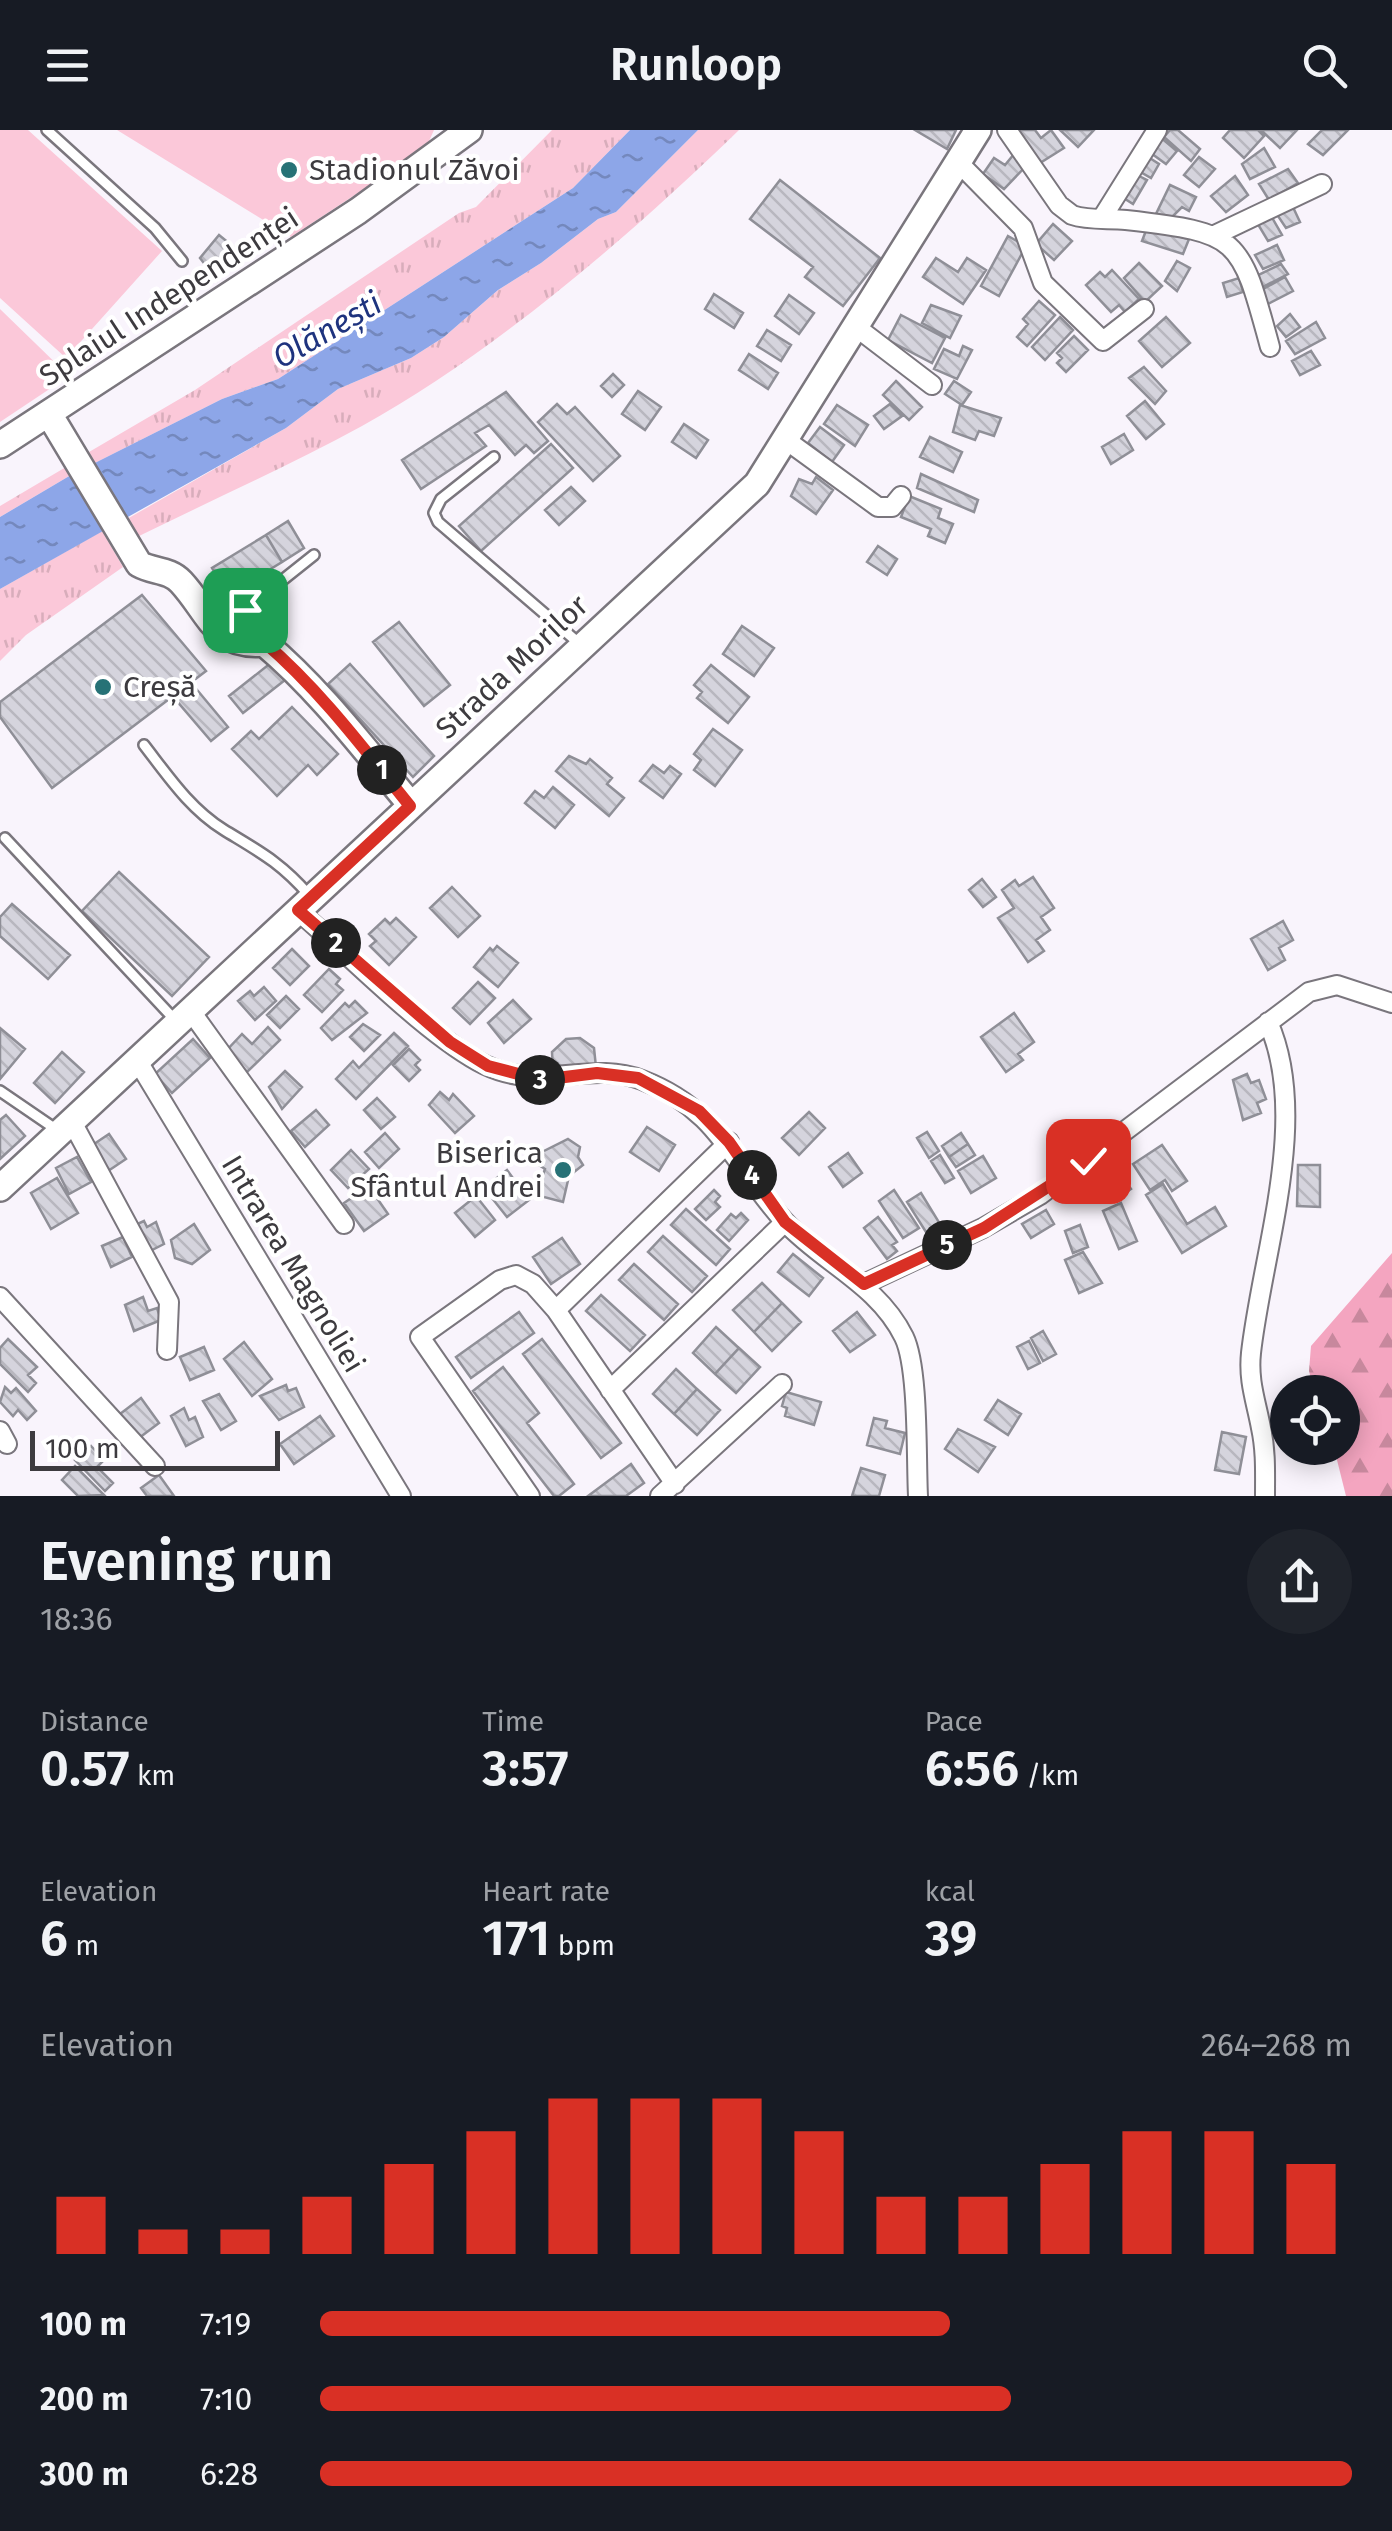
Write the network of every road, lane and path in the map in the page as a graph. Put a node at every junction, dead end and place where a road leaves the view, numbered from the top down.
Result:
1 (47, 130) edge
2 (468, 130) edge
3 (978, 130) edge
4 (1008, 130) edge
5 (1158, 130) edge
6 (958, 162) junction
7 (1322, 184) dead end
8 (1102, 218) junction
9 (1217, 234) junction
10 (182, 261) dead end
11 (1144, 309) dead end
12 (856, 327) junction
13 (1270, 347) dead end
14 (932, 386) dead end
15 (56, 424) junction
16 (786, 440) junction
17 (0, 445) edge
18 (494, 456) dead end
19 (901, 496) dead end
20 (314, 555) dead end
21 (224, 637) junction
22 (582, 646) junction
23 (144, 745) dead end
24 (410, 806) junction
25 (5, 838) dead end
26 (304, 904) junction
27 (1392, 1002) edge
28 (183, 1016) junction
29 (1268, 1022) junction
30 (137, 1060) junction
31 (0, 1090) edge
32 (65, 1126) junction
33 (729, 1142) junction
34 (0, 1188) edge
35 (785, 1222) junction
36 (344, 1224) dead end
37 (864, 1284) junction
38 (0, 1297) edge
39 (556, 1310) junction
40 (167, 1350) dead end
41 (782, 1384) dead end
42 (610, 1390) junction
43 (154, 1466) dead end
44 (668, 1490) edge
45 (401, 1496) edge
46 (530, 1496) edge
47 (918, 1496) edge
48 (1265, 1496) edge

1 - 10 lane
2 - 15 street, Splaiul Independenței
3 - 6 street, Strada Morilor
4 - 8 street
5 - 8 street
6 - 11 street
6 - 12 street, Strada Morilor
7 - 9 street
8 - 9 street
9 - 13 street
12 - 14 street
12 - 16 street, Strada Morilor
15 - 17 street, Splaiul Independenței
15 - 21 street
16 - 19 street
16 - 22 street, Strada Morilor
18 - 22 lane
20 - 21 lane
21 - 24 street
22 - 24 street, Strada Morilor
23 - 26 lane
24 - 26 street, Strada Morilor
25 - 28 lane
26 - 28 street, Strada Morilor
26 - 33 street
27 - 29 street
28 - 30 street, Strada Morilor
28 - 36 street
29 - 37 street
29 - 48 street
30 - 32 street, Strada Morilor
30 - 45 street, Intrarea Magnoliei
31 - 32 lane
32 - 34 street, Strada Morilor
32 - 40 street
33 - 35 street
33 - 39 street
35 - 37 street
35 - 42 street
37 - 47 street
38 - 43 street
39 - 42 street
39 - 46 street
41 - 44 street
42 - 44 street

